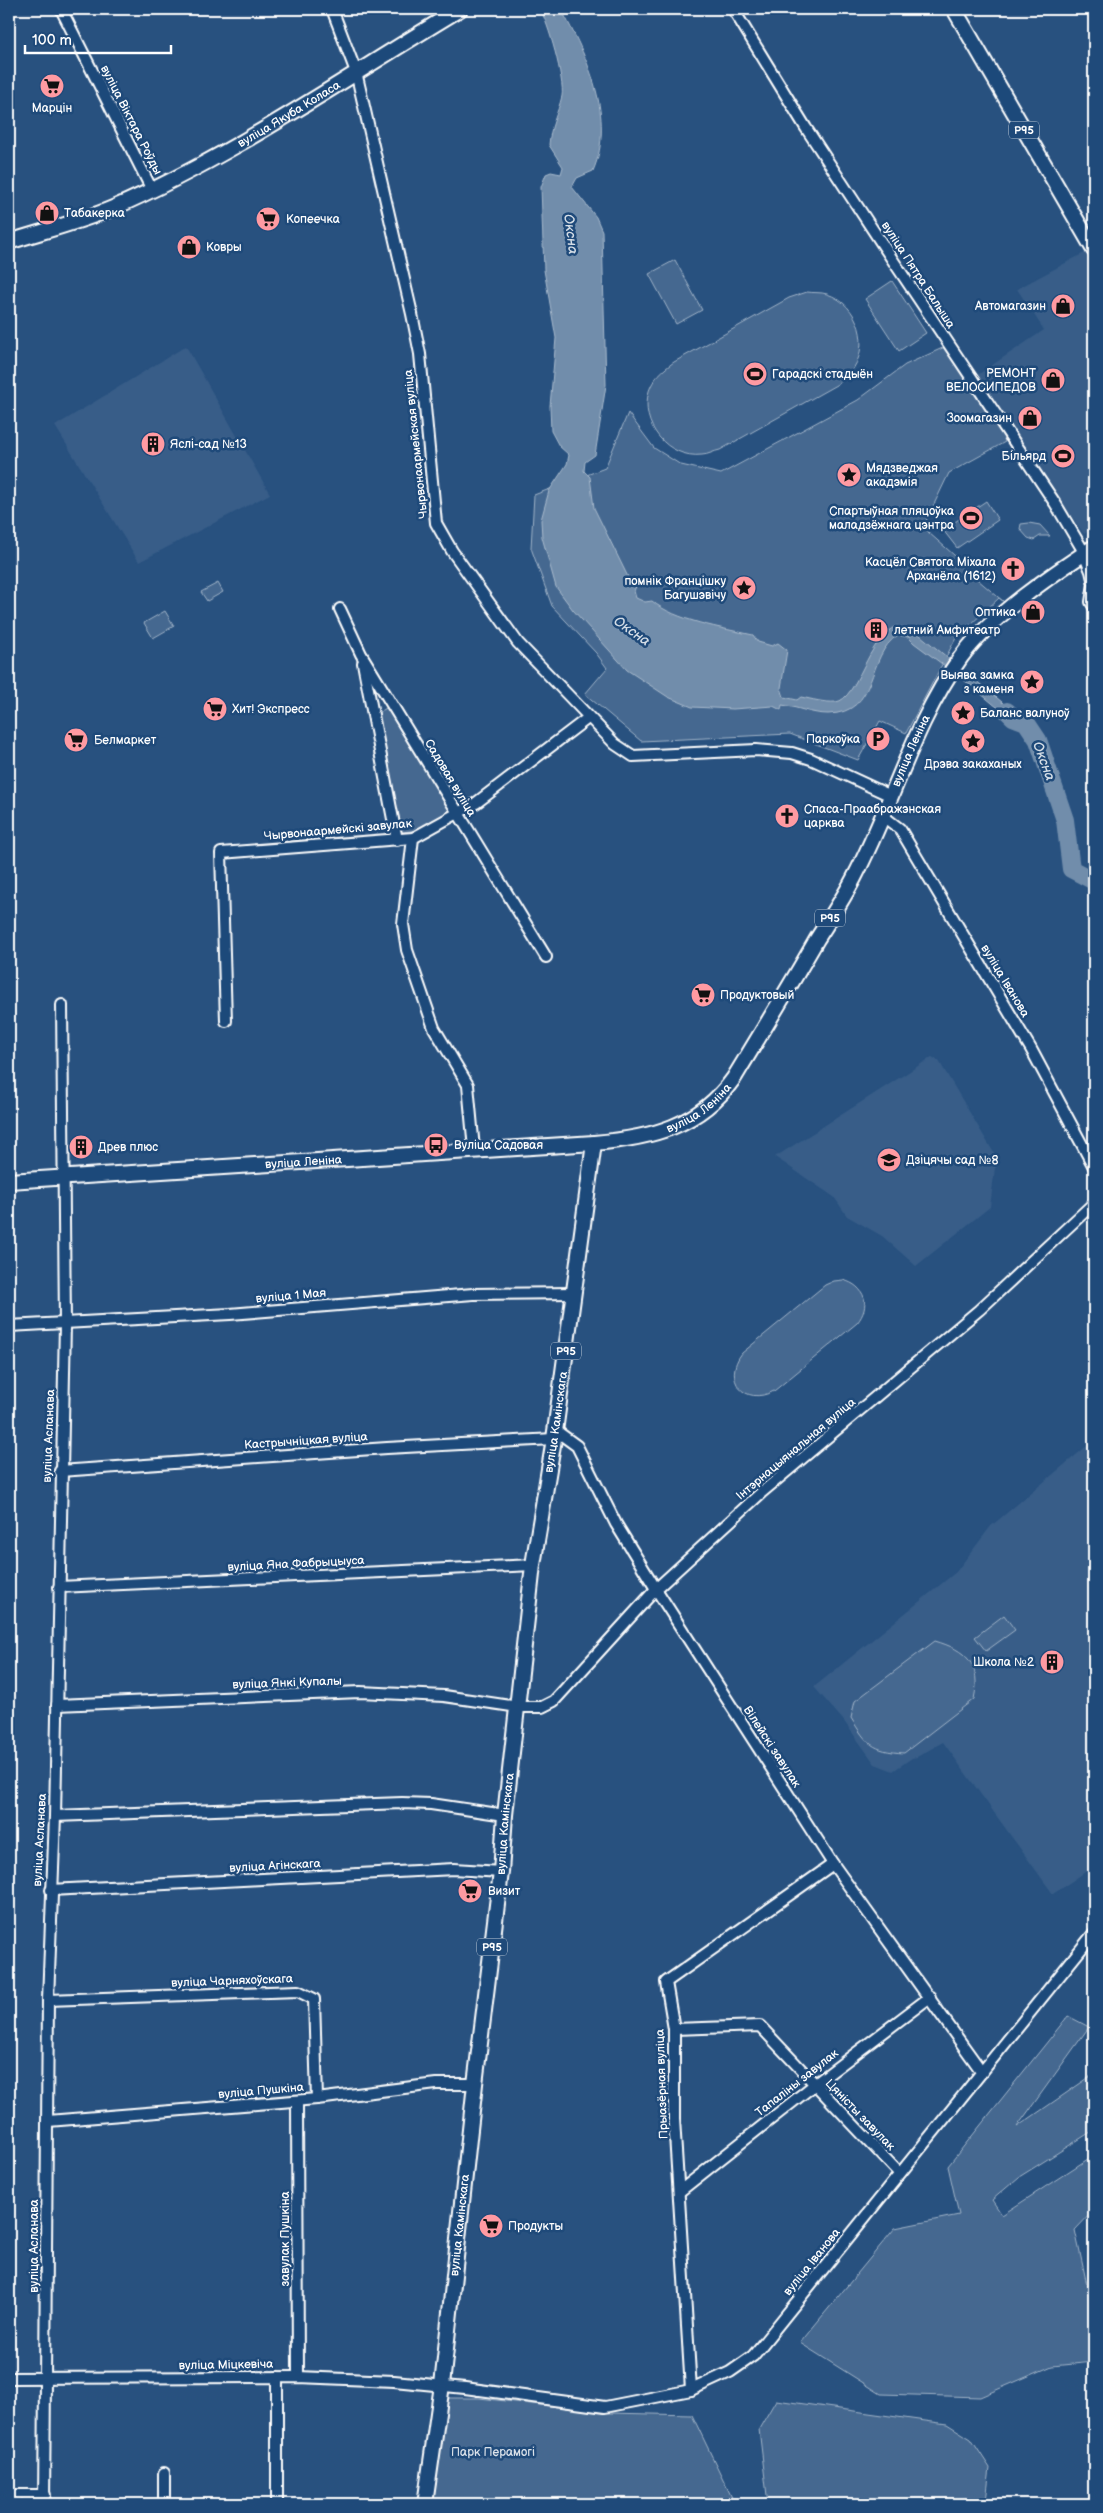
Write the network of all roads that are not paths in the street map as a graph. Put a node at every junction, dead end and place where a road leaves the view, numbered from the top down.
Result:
1 (61, 9) edge
2 (332, 9) edge
3 (460, 9) edge
4 (733, 9) edge
5 (954, 9) edge
6 (356, 72) junction
7 (152, 190) junction
8 (111, 209) junction
9 (9, 242) edge
10 (1094, 250) edge
11 (9, 252) edge
12 (1089, 551) edge
13 (1094, 607) edge
14 (340, 609) dead end
15 (361, 654) junction
16 (588, 718) junction
17 (891, 796) junction
18 (458, 814) junction
19 (883, 816) junction
20 (413, 838) junction
21 (397, 840) junction
22 (546, 957) dead end
23 (62, 1005) dead end
24 (226, 1021) dead end
25 (594, 1143) junction
26 (474, 1149) junction
27 (1094, 1166) edge
28 (62, 1178) junction
29 (9, 1181) edge
30 (1094, 1203) edge
31 (574, 1293) junction
32 (65, 1324) junction
33 (9, 1326) edge
34 (554, 1434) junction
35 (60, 1471) junction
36 (533, 1565) junction
37 (59, 1587) junction
38 (656, 1589) junction
39 (57, 1705) junction
40 (518, 1707) junction
41 (504, 1815) junction
42 (55, 1816) junction
43 (833, 1864) junction
44 (501, 1872) junction
45 (51, 1890) junction
46 (1094, 1933) edge
47 (930, 1997) junction
48 (48, 2000) junction
49 (674, 2029) junction
50 (982, 2072) junction
51 (475, 2084) junction
52 (814, 2085) junction
53 (316, 2099) junction
54 (297, 2101) junction
55 (48, 2121) junction
56 (899, 2174) junction
57 (680, 2191) junction
58 (277, 2377) junction
59 (298, 2377) junction
60 (9, 2378) edge
61 (47, 2379) junction
62 (442, 2385) junction
63 (691, 2390) junction
64 (164, 2473) dead end
65 (9, 2495) edge
66 (45, 2500) edge
67 (164, 2504) edge
68 (277, 2504) edge
69 (425, 2504) edge

1 - 7 street, вуліца Віктара Роўды
2 - 6 street, Чырвонаармейская вуліца
3 - 6 main road, вуліца Якуба Коласа
4 - 12 street, вуліца Пятра Балыша
5 - 10 main road, Р95
6 - 7 main road, вуліца Якуба Коласа
6 - 16 street, Чырвонаармейская вуліца
7 - 8 main road, вуліца Якуба Коласа
8 - 9 main road, вуліца Якуба Коласа
8 - 11 main road, вуліца Якуба Коласа
12 - 13 street, вуліца Пятра Балыша
12 - 17 main road, вуліца Леніна / Р95
14 - 15 street, Садовая вуліца
15 - 18 street, Садовая вуліца
15 - 21 street
16 - 17 street, Чырвонаармейская вуліца
16 - 18 street, Чырвонаармейскі завулак
17 - 19 main road, вуліца Леніна / Р95
18 - 20 street, Чырвонаармейскі завулак
18 - 22 street, Садовая вуліца
19 - 25 main road, вуліца Леніна / Р95
19 - 27 street, вуліца Іванова
20 - 21 street, Чырвонаармейскі завулак
20 - 26 street
21 - 24 street, Чырвонаармейскі завулак
23 - 28 street, вуліца Асланава
25 - 26 main road, вуліца Леніна
25 - 31 main road, вуліца Камінскага / Р95
26 - 28 main road, вуліца Леніна
28 - 29 main road, вуліца Леніна
28 - 32 street, вуліца Асланава
30 - 38 street, Інтэрнацыянальная вуліца
31 - 32 street, вуліца 1 Мая
31 - 34 main road, вуліца Камінскага / Р95
32 - 33 street, вуліца 1 Мая
32 - 35 street, вуліца Асланава
34 - 35 street, Кастрычніцкая вуліца
34 - 36 main road, вуліца Камінскага / Р95
34 - 38 street, Вілейскі завулак
35 - 37 street, вуліца Асланава
36 - 37 street, вуліца Яна Фабрыцыуса
36 - 40 main road, вуліца Камінскага / Р95
37 - 39 street, вуліца Асланава
38 - 40 street, Інтэрнацыянальная вуліца
38 - 43 street, Вілейскі завулак
39 - 40 street, вуліца Янкі Купалы
39 - 42 street, вуліца Асланава
40 - 41 main road, вуліца Камінскага / Р95
41 - 42 street
41 - 44 main road, вуліца Камінскага / Р95
42 - 45 street, вуліца Асланава
43 - 47 street, Вілейскі завулак
43 - 49 street, Прыазёрная вуліца
44 - 45 street, вуліца Агінскага
44 - 51 main road, вуліца Камінскага / Р95
45 - 48 street, вуліца Асланава
46 - 50 street, вуліца Іванова
47 - 50 street, Вілейскі завулак
47 - 52 street, Тапаліны завулак
48 - 53 street, вуліца Чарняхоўскага
48 - 55 street, вуліца Асланава
49 - 52 street, Цяністы завулак
49 - 57 street, Прыазёрная вуліца
50 - 56 street, вуліца Іванова
51 - 53 street, вуліца Пушкіна
51 - 62 main road, вуліца Камінскага / Р95
52 - 56 street, Цяністы завулак
52 - 57 street, Тапаліны завулак
53 - 54 street, вуліца Пушкіна
54 - 55 street, вуліца Пушкіна
54 - 59 street, завулак Пушкіна
55 - 61 street, вуліца Асланава
56 - 63 street, вуліца Іванова
57 - 63 street, Прыазёрная вуліца
58 - 59 street, вуліца Міцкевіча
58 - 61 street, вуліца Міцкевіча
58 - 68 street
59 - 62 street, вуліца Міцкевіча
60 - 61 street, вуліца Міцкевіча
61 - 66 street, вуліца Асланава
62 - 63 street, вуліца Іванова
62 - 69 main road, вуліца Камінскага / Р95
64 - 67 street
65 - 66 street

